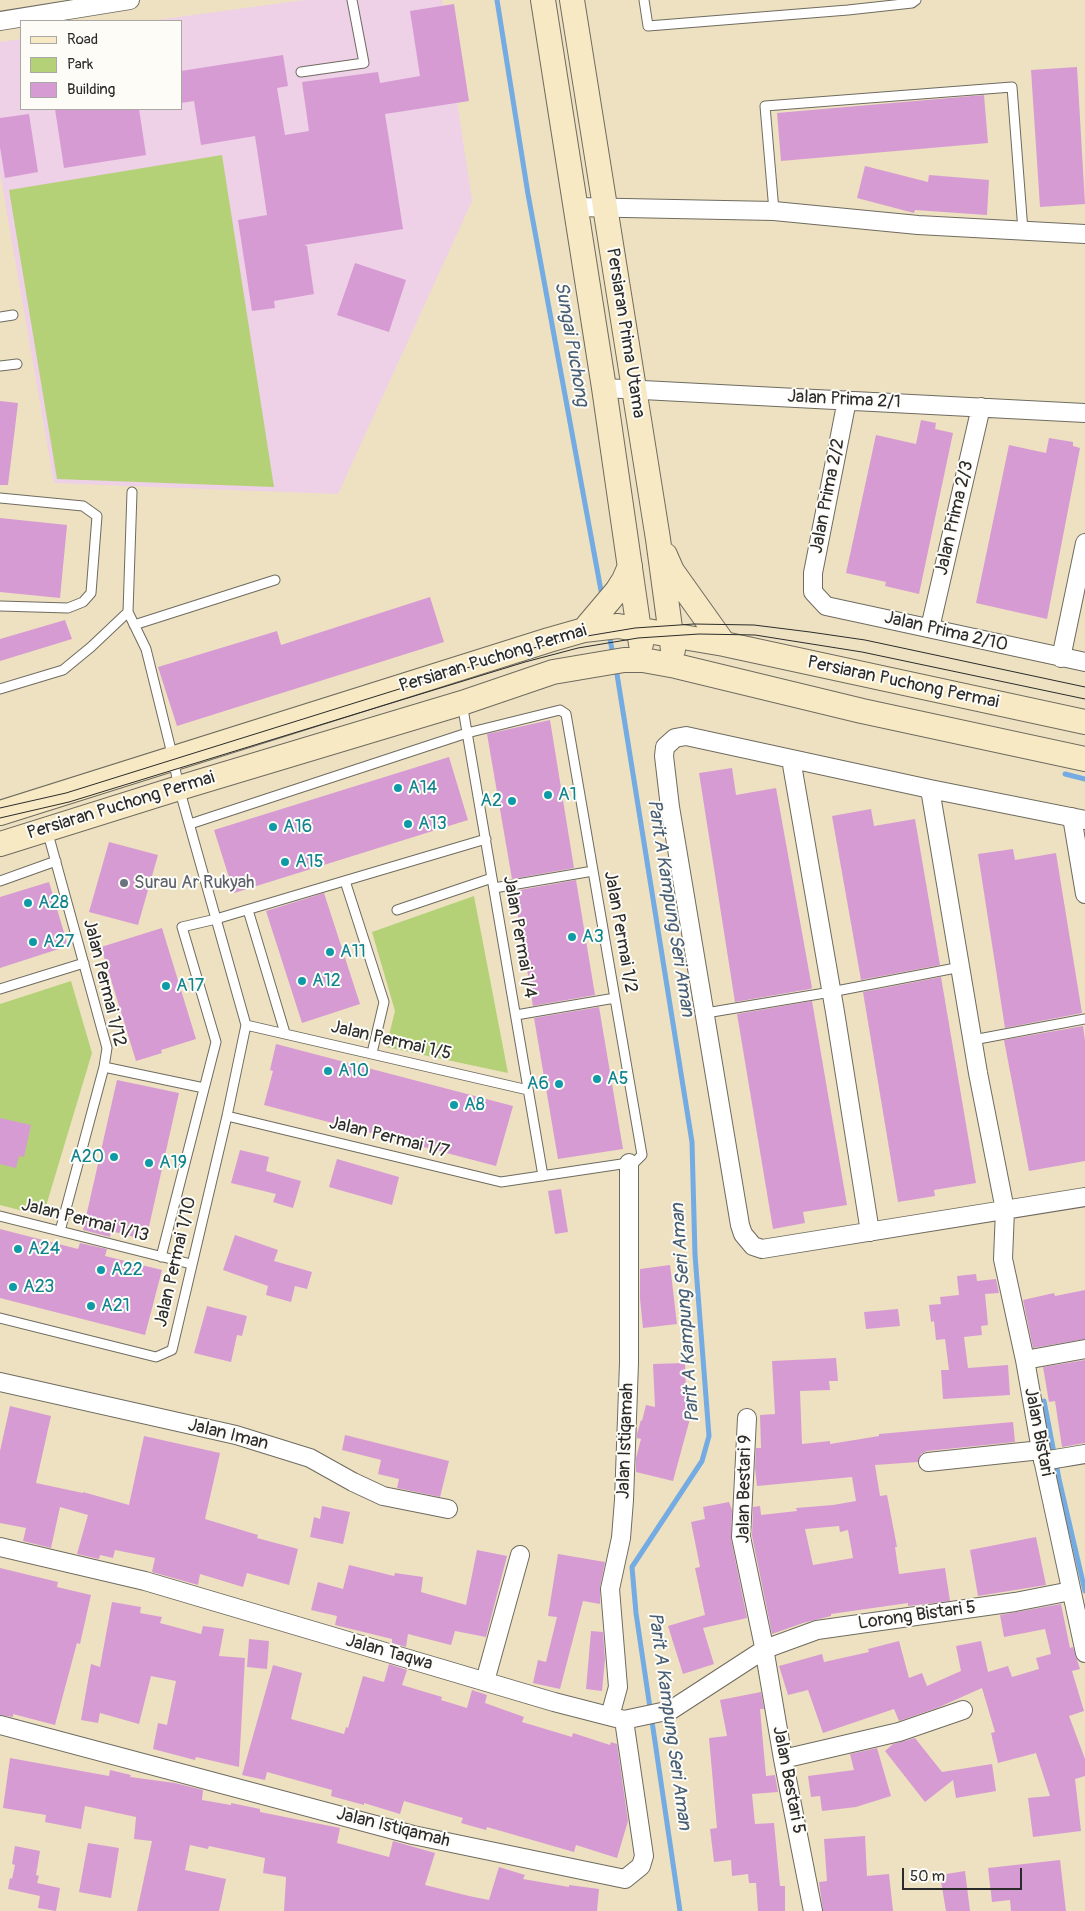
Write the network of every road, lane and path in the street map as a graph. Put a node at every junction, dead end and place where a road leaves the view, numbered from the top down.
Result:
1 (130, 0) edge
2 (352, 0) edge
3 (543, 0) edge
4 (572, 0) edge
5 (644, 0) edge
6 (848, 0) edge
7 (916, 0) edge
8 (848, 10) junction
9 (0, 21) edge
10 (301, 72) dead end
11 (575, 207) junction
12 (604, 207) junction
13 (774, 211) junction
14 (1023, 231) junction
15 (1085, 234) edge
16 (13, 315) dead end
17 (0, 318) edge
18 (17, 364) dead end
19 (0, 366) edge
20 (604, 388) junction
21 (634, 390) junction
22 (847, 400) junction
23 (981, 407) junction
24 (1085, 412) edge
25 (132, 492) dead end
26 (0, 498) edge
27 (658, 539) junction
28 (1085, 543) edge
29 (630, 566) junction
30 (275, 580) dead end
31 (814, 592) joint
32 (0, 606) edge
33 (128, 612) junction
34 (134, 625) junction
35 (629, 627) junction
36 (930, 628) junction
37 (584, 630) junction
38 (671, 636) junction
39 (724, 644) junction
40 (1060, 658) junction
41 (634, 660) junction
42 (1085, 662) edge
43 (676, 666) junction
44 (0, 690) edge
45 (462, 702) junction
46 (1085, 722) edge
47 (467, 733) junction
48 (173, 758) junction
49 (791, 759) junction
50 (1085, 759) edge
51 (179, 788) junction
52 (930, 789) junction
53 (0, 813) edge
54 (1079, 818) edge
55 (190, 824) junction
56 (47, 829) junction
57 (486, 839) junction
58 (0, 844) edge
59 (56, 861) junction
60 (593, 871) junction
61 (492, 878) junction
62 (0, 881) edge
63 (345, 881) junction
64 (494, 888) junction
65 (1085, 894) edge
66 (248, 910) junction
67 (397, 910) dead end
68 (216, 919) junction
69 (84, 963) junction
70 (961, 967) junction
71 (0, 989) edge
72 (831, 992) junction
73 (615, 998) junction
74 (706, 1013) junction
75 (516, 1015) junction
76 (1085, 1019) edge
77 (246, 1025) junction
78 (285, 1033) junction
79 (973, 1040) junction
80 (372, 1053) junction
81 (104, 1066) junction
82 (204, 1088) junction
83 (528, 1090) junction
84 (227, 1116) junction
85 (629, 1163) junction
86 (544, 1176) junction
87 (1085, 1197) edge
88 (1005, 1210) junction
89 (0, 1216) edge
90 (60, 1231) junction
91 (870, 1232) junction
92 (161, 1257) junction
93 (191, 1264) junction
94 (0, 1318) edge
95 (1085, 1349) edge
96 (1025, 1360) junction
97 (0, 1382) edge
98 (747, 1418) dead end
99 (1085, 1454) edge
100 (1049, 1457) junction
101 (928, 1462) dead end
102 (448, 1509) dead end
103 (0, 1547) edge
104 (520, 1555) dead end
105 (1071, 1591) junction
106 (765, 1649) junction
107 (1085, 1653) edge
108 (485, 1681) junction
109 (963, 1710) dead end
110 (617, 1718) junction
111 (0, 1725) edge
112 (783, 1759) junction
113 (813, 1911) edge

1 - 9 street
2 - 10 lane
3 - 11 main road, Persiaran Prima Utama
4 - 12 main road, Persiaran Prima Utama
5 - 8 lane
6 - 8 lane
7 - 8 lane
11 - 12 street
11 - 20 main road, Persiaran Prima Utama
12 - 13 street
12 - 21 main road, Persiaran Prima Utama
13 - 14 street
13 - 14 lane
14 - 15 street
16 - 17 lane
18 - 19 lane
20 - 21 street, Jalan Prima 2/1
20 - 29 main road, Persiaran Prima Utama
21 - 22 street, Jalan Prima 2/1
21 - 27 main road, Persiaran Prima Utama
22 - 23 street, Jalan Prima 2/1
22 - 31 street, Jalan Prima 2/2
23 - 24 street, Jalan Prima 2/1
23 - 36 street, Jalan Prima 2/3
25 - 33 lane
26 - 32 lane
27 - 38 main road, Persiaran Prima Utama
27 - 39 main road
28 - 40 street
29 - 35 main road, Persiaran Prima Utama
29 - 37 main road
30 - 34 lane
31 - 36 street, Jalan Prima 2/10
33 - 34 lane, Jalan Permai 1/10
33 - 44 lane
34 - 48 lane, Jalan Permai 1/10
35 - 37 main road, Persiaran Puchong Permai
35 - 38 main road, Persiaran Puchong Permai
35 - 41 main road, Persiaran Prima Utama
36 - 40 street, Jalan Prima 2/10
37 - 48 main road, Persiaran Puchong Permai
38 - 39 main road, Persiaran Puchong Permai
38 - 43 main road, Persiaran Prima Utama
39 - 46 main road, Persiaran Puchong Permai
40 - 42 street, Jalan Prima 2/10
41 - 43 main road, Persiaran Puchong Permai
41 - 45 main road, Persiaran Puchong Permai
43 - 50 main road, Persiaran Puchong Permai
45 - 47 lane, Jalan Permai 1/4
45 - 51 main road, Persiaran Puchong Permai
47 - 55 lane, Jalan Permai 1/2
47 - 57 lane, Jalan Permai 1/4
47 - 60 lane, Jalan Permai 1/2
48 - 51 lane, Jalan Permai 1/10
48 - 53 main road, Persiaran Puchong Permai
49 - 52 street
49 - 72 street
49 - 74 street
51 - 55 lane, Jalan Permai 1/10
51 - 56 main road, Persiaran Puchong Permai
52 - 54 street
52 - 70 street, Jalan Bistari
54 - 65 street
55 - 68 lane, Jalan Permai 1/10
56 - 58 main road, Persiaran Puchong Permai
56 - 59 lane, Jalan Permai 1/12
57 - 61 lane, Jalan Permai 1/4
57 - 63 lane
59 - 62 lane
59 - 69 lane, Jalan Permai 1/12
60 - 64 lane
60 - 73 lane, Jalan Permai 1/2
61 - 64 lane, Jalan Permai 1/4
61 - 67 lane
63 - 66 lane
63 - 80 lane
64 - 75 lane, Jalan Permai 1/4
66 - 68 lane
66 - 78 lane
68 - 77 lane, Jalan Permai 1/10
68 - 82 lane, Jalan Permai 1/10
69 - 71 lane
69 - 81 lane, Jalan Permai 1/12
70 - 72 lane
70 - 79 street, Jalan Bistari
72 - 74 lane
72 - 91 street
73 - 75 lane
73 - 85 lane, Jalan Permai 1/2
74 - 91 street
75 - 83 lane, Jalan Permai 1/4
76 - 79 lane
77 - 78 lane, Jalan Permai 1/5
77 - 84 lane, Jalan Permai 1/10
78 - 80 lane, Jalan Permai 1/5
79 - 88 street, Jalan Bistari
80 - 83 lane, Jalan Permai 1/5
81 - 82 lane
81 - 90 lane, Jalan Permai 1/12
82 - 92 lane, Jalan Permai 1/10
83 - 86 lane, Jalan Permai 1/4
84 - 86 lane, Jalan Permai 1/7
84 - 93 lane, Jalan Permai 1/10
85 - 86 lane
85 - 110 street, Jalan Istiqamah
87 - 88 street
88 - 91 street
88 - 96 street, Jalan Bistari
89 - 90 lane, Jalan Permai 1/13
90 - 92 lane, Jalan Permai 1/13
92 - 93 lane, Jalan Permai 1/13
93 - 94 lane, Jalan Permai 1/10
95 - 96 street
96 - 100 street, Jalan Bistari
97 - 102 street, Jalan Iman
98 - 106 street, Jalan Bestari 9
99 - 100 street
100 - 101 street
100 - 105 street, Jalan Bistari
103 - 108 street, Jalan Taqwa
104 - 108 street
105 - 106 street, Lorong Bistari 5
105 - 107 street, Jalan Bistari
106 - 110 street, Jalan Taqwa
106 - 112 street, Jalan Bestari 5
108 - 110 street, Jalan Taqwa
109 - 112 street
110 - 111 street, Jalan Istiqamah
112 - 113 street, Jalan Bestari 5

